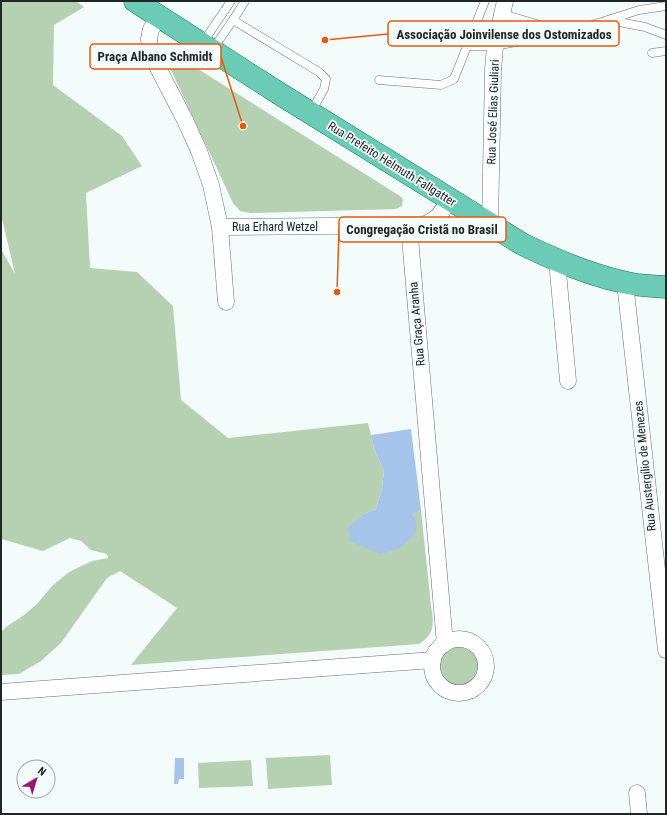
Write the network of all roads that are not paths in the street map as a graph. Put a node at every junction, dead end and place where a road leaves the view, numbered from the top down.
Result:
1 (135, 1) edge
2 (231, 1) edge
3 (244, 1) edge
4 (485, 1) edge
5 (666, 6) edge
6 (503, 7) edge
7 (160, 17) junction
8 (233, 20) junction
9 (609, 20) junction
10 (567, 33) junction
11 (666, 35) edge
12 (467, 46) junction
13 (495, 46) junction
14 (207, 48) junction
15 (666, 51) edge
16 (652, 53) dead end
17 (379, 80) dead end
18 (310, 113) junction
19 (450, 200) junction
20 (490, 224) junction
21 (409, 226) junction
22 (220, 227) junction
23 (557, 261) junction
24 (625, 283) junction
25 (666, 287) edge
26 (226, 302) dead end
27 (568, 381) dead end
28 (445, 644) junction
29 (666, 650) edge
30 (433, 660) junction
31 (1, 692) edge
32 (637, 793) dead end
33 (639, 814) edge

1 - 7 main road, Rua Prefeito Helmuth Fallgatter
2 - 14 lane
3 - 8 lane
4 - 12 lane
5 - 9 lane
6 - 10 lane
6 - 13 street, Rua José Elias Giuliari
7 - 14 main road, Rua Prefeito Helmuth Fallgatter
7 - 22 street, Rua Erhard Wetzel
8 - 14 lane
8 - 18 lane
9 - 10 lane
9 - 11 lane
10 - 13 lane
12 - 13 lane
12 - 17 lane
13 - 20 street, Rua José Elias Giuliari
14 - 18 main road, Rua Prefeito Helmuth Fallgatter
15 - 16 lane
18 - 19 main road, Rua Prefeito Helmuth Fallgatter
19 - 20 main road, Rua Prefeito Helmuth Fallgatter
19 - 21 street, Rua Erhard Wetzel
20 - 23 main road, Rua Prefeito Helmuth Fallgatter
21 - 22 street, Rua Erhard Wetzel
21 - 28 street, Rua Graça Aranha
22 - 26 street
23 - 24 main road, Rua Prefeito Helmuth Fallgatter
23 - 27 street
24 - 25 main road, Rua Prefeito Helmuth Fallgatter
24 - 29 street, Rua Austergílio de Menezes
28 - 30 street
28 - 30 street
30 - 31 street
32 - 33 street

